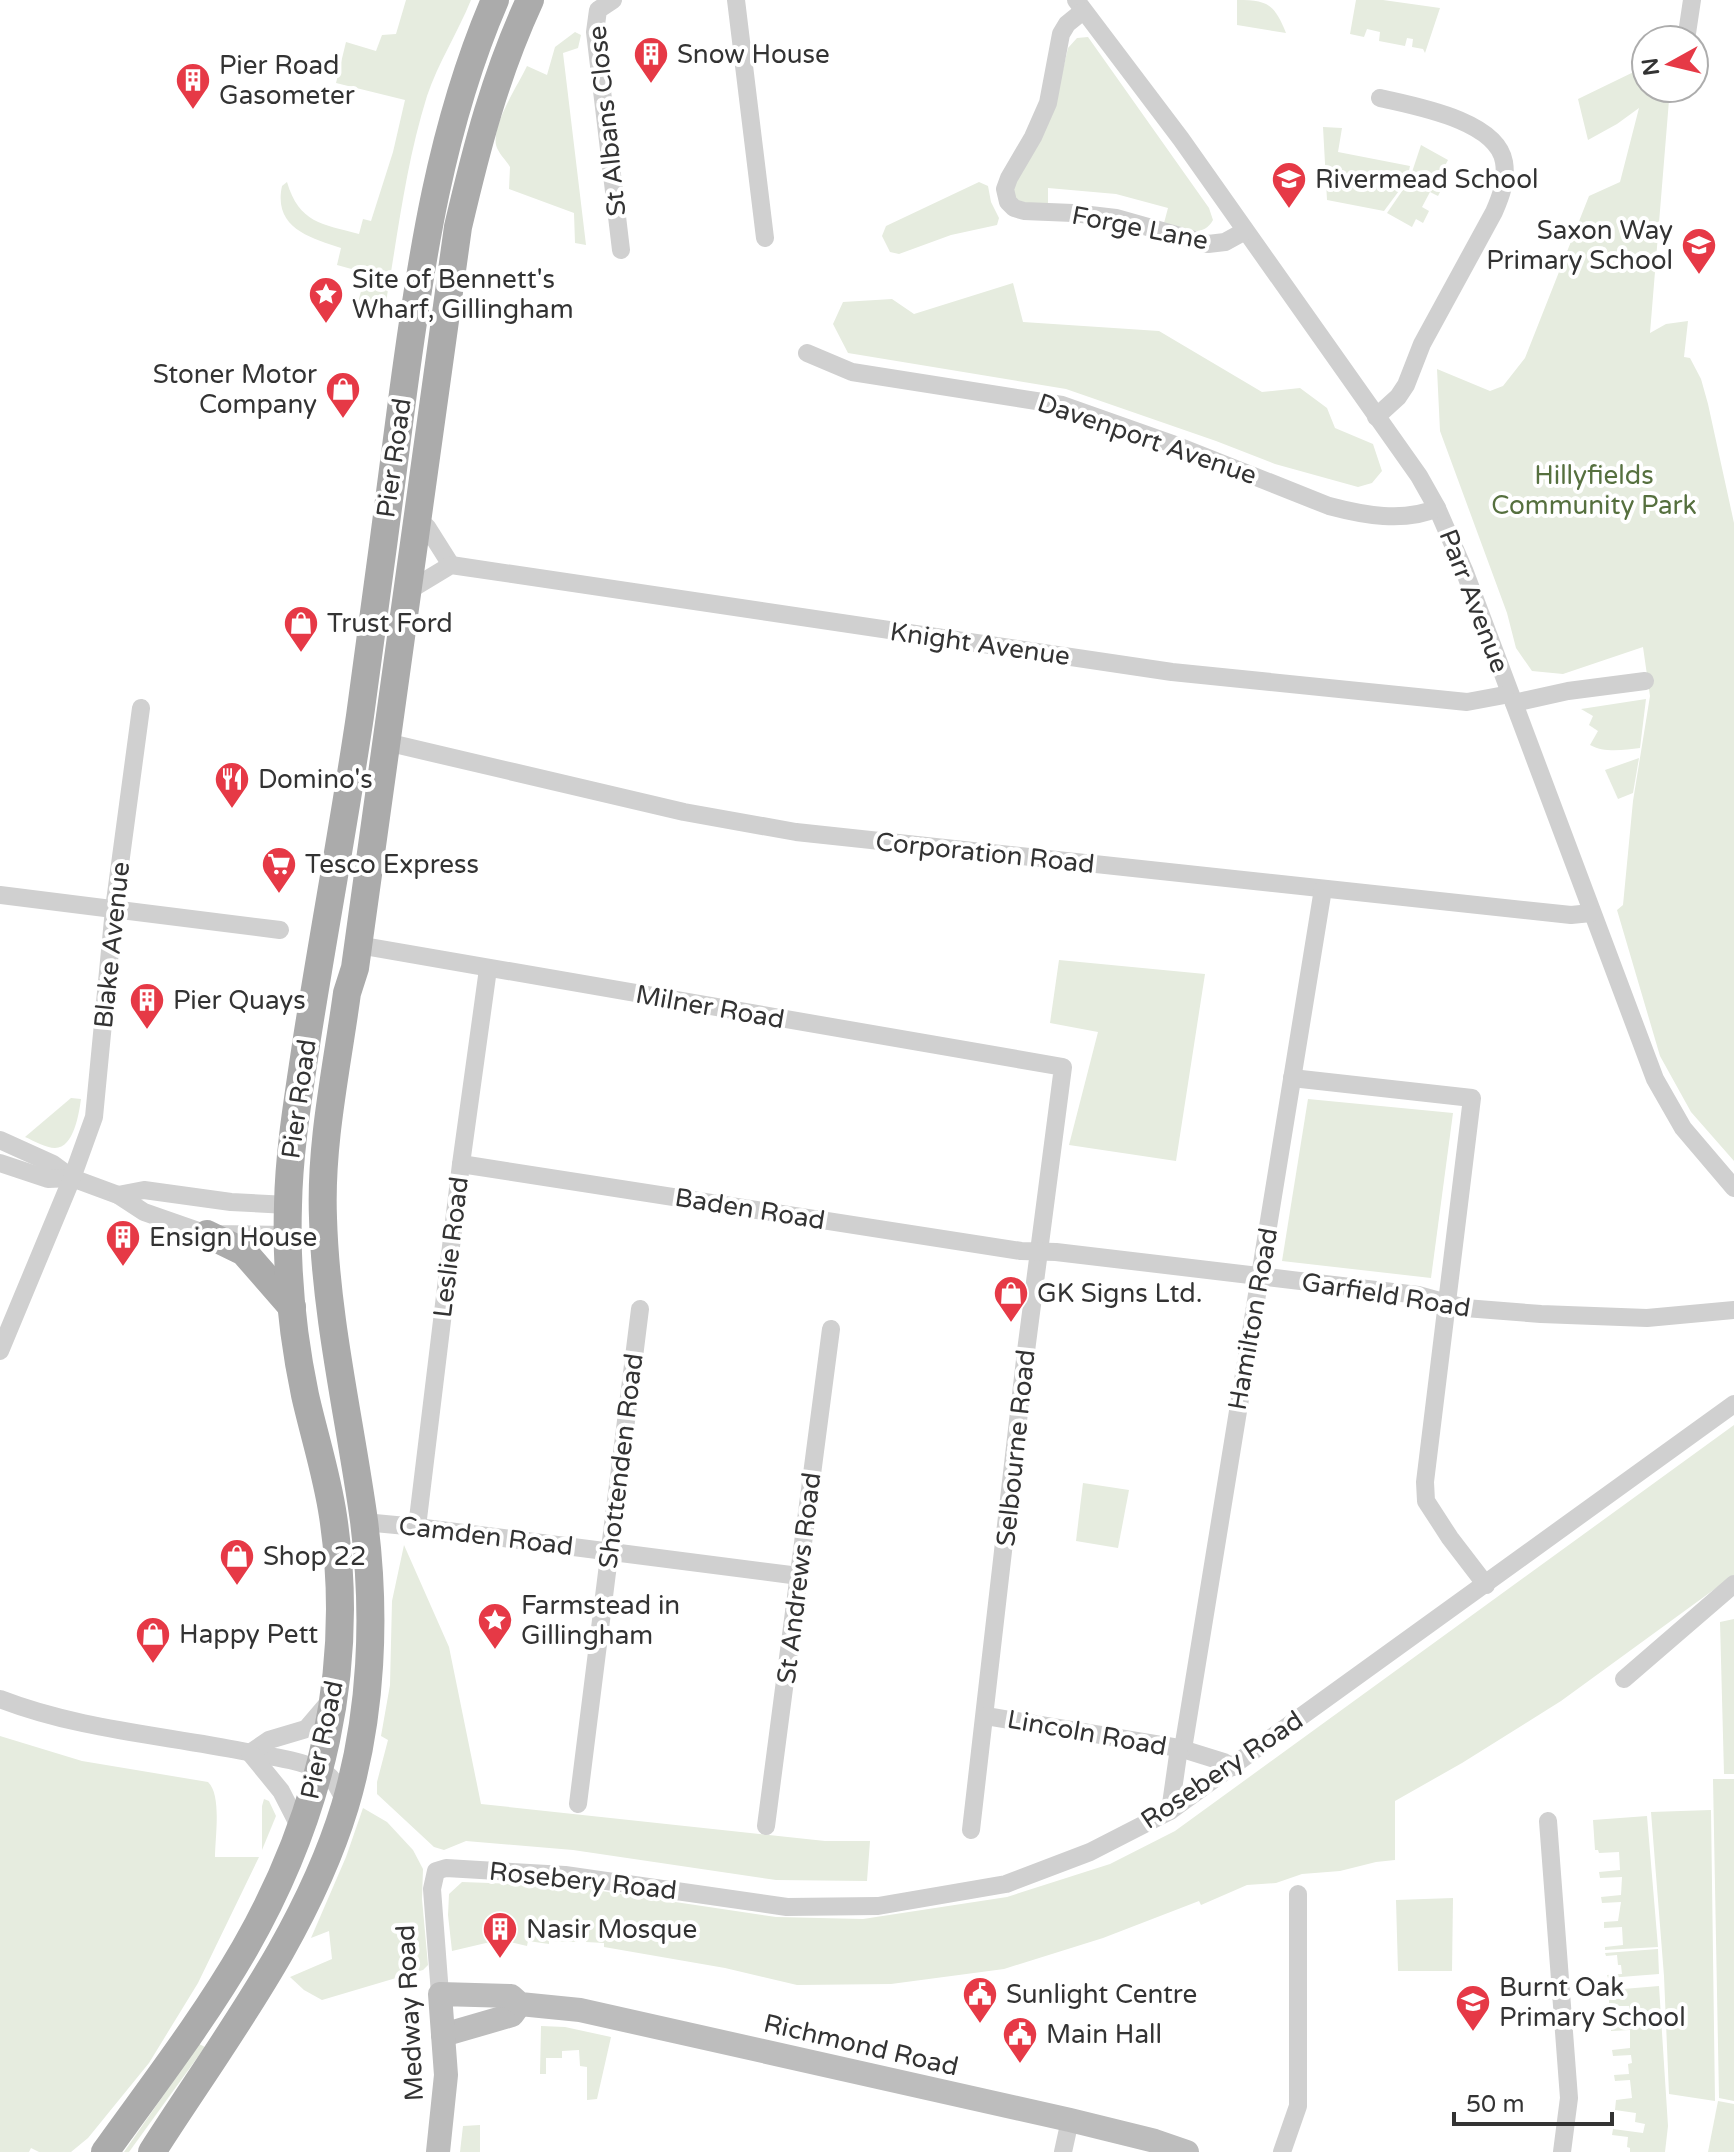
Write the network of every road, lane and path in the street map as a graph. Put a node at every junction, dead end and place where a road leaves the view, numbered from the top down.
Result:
1 (495, 0) edge
2 (530, 0) edge
3 (613, 0) edge
4 (736, 0) edge
5 (1692, 0) edge
6 (1079, 5) edge
7 (1688, 24) edge
8 (1380, 98) dead end
9 (1245, 231) junction
10 (765, 238) dead end
11 (621, 250) dead end
12 (807, 353) dead end
13 (1376, 417) junction
14 (1437, 508) junction
15 (416, 525) junction
16 (451, 565) junction
17 (408, 591) junction
18 (1645, 681) dead end
19 (1512, 699) junction
20 (141, 708) dead end
21 (386, 742) junction
22 (1323, 889) junction
23 (0, 895) edge
24 (114, 909) junction
25 (1591, 913) junction
26 (280, 930) dead end
27 (358, 945) junction
28 (488, 969) junction
29 (1063, 1067) joint
30 (1292, 1078) junction
31 (0, 1140) edge
32 (0, 1163) edge
33 (461, 1164) junction
34 (72, 1178) junction
35 (1734, 1188) edge
36 (118, 1195) junction
37 (288, 1205) junction
38 (323, 1220) junction
39 (207, 1234) junction
40 (287, 1235) junction
41 (1040, 1252) junction
42 (1261, 1277) junction
43 (1448, 1303) junction
44 (292, 1307) junction
45 (640, 1309) dead end
46 (1734, 1310) edge
47 (831, 1329) dead end
48 (0, 1351) edge
49 (1734, 1404) edge
50 (364, 1522) junction
51 (417, 1527) junction
52 (609, 1551) junction
53 (799, 1576) junction
54 (1734, 1584) edge
55 (1486, 1585) junction
56 (1624, 1679) dead end
57 (335, 1695) junction
58 (0, 1699) edge
59 (986, 1716) junction
60 (1181, 1749) junction
61 (250, 1753) junction
62 (1233, 1767) junction
63 (320, 1770) junction
64 (346, 1803) junction
65 (578, 1804) dead end
66 (1170, 1811) junction
67 (1548, 1821) dead end
68 (766, 1826) dead end
69 (301, 1830) junction
70 (971, 1830) dead end
71 (436, 1871) joint
72 (1298, 1894) dead end
73 (440, 1994) junction
74 (520, 2004) junction
75 (443, 2035) junction
76 (1070, 2120) junction
77 (105, 2152) edge
78 (152, 2152) edge
79 (438, 2152) edge
80 (1063, 2152) edge
81 (1187, 2152) edge
82 (1282, 2152) edge
83 (1562, 2152) edge

1 - 37 main road, Pier Road
2 - 15 main road, Pier Road
3 - 11 street, St Albans Close
4 - 10 street
5 - 7 street
6 - 9 street, Forge Lane
6 - 9 street, Forge Lane
8 - 13 street
9 - 13 street, Forge Lane
12 - 14 street, Davenport Avenue
13 - 14 street, Parr Avenue
14 - 19 street, Parr Avenue
15 - 16 street
15 - 17 main road, Pier Road
16 - 17 street
16 - 19 street, Knight Avenue
17 - 21 main road, Pier Road
18 - 19 street, Knight Avenue
19 - 25 street, Parr Avenue
20 - 24 street, Blake Avenue
21 - 22 street, Corporation Road
21 - 27 main road, Pier Road
22 - 25 street, Corporation Road
22 - 30 street, Hamilton Road
23 - 24 street
24 - 26 street
24 - 34 street, Blake Avenue
25 - 35 street, Parr Avenue
27 - 28 street, Milner Road
27 - 38 main road, Pier Road
28 - 29 street, Milner Road
28 - 33 street, Leslie Road
29 - 41 street, Selbourne Road
30 - 42 street, Hamilton Road
30 - 43 street
31 - 34 street
32 - 34 street
33 - 41 street, Baden Road
33 - 51 street, Leslie Road
34 - 36 street
34 - 48 street, Blake Avenue
36 - 37 street
36 - 39 street
37 - 38 main road
37 - 40 main road, Pier Road
38 - 40 main road
38 - 50 main road, Pier Road
39 - 40 street
39 - 44 main road
40 - 44 main road, Pier Road
41 - 42 street, Garfield Road
41 - 59 street, Selbourne Road
42 - 43 street, Garfield Road
42 - 60 street, Hamilton Road
43 - 46 street, Garfield Road
43 - 55 street
44 - 57 main road, Pier Road
45 - 52 street, Shottenden Road
47 - 53 street, St Andrews Road
49 - 55 street, Rosebery Road
50 - 51 street, Camden Road
50 - 64 main road, Pier Road
51 - 52 street, Camden Road
52 - 53 street, Camden Road
52 - 65 street, Shottenden Road
53 - 68 street, St Andrews Road
54 - 56 street
55 - 62 street, Rosebery Road
57 - 61 street
57 - 63 main road, Pier Road
58 - 61 street
59 - 60 street, Lincoln Road
59 - 70 street, Selbourne Road
60 - 62 street, Lincoln Road
60 - 66 street, Hamilton Road
61 - 63 street
61 - 69 street
62 - 66 street, Rosebery Road
63 - 64 street
63 - 69 main road, Pier Road
64 - 78 main road, Pier Road
66 - 71 street, Rosebery Road
67 - 83 street
69 - 77 main road, Pier Road
71 - 73 street, Medway Road
72 - 82 street
73 - 74 street, Richmond Road
73 - 75 street, Medway Road
74 - 75 street
74 - 76 street, Richmond Road
75 - 79 street, Medway Road
76 - 80 street
76 - 81 street, Richmond Road

